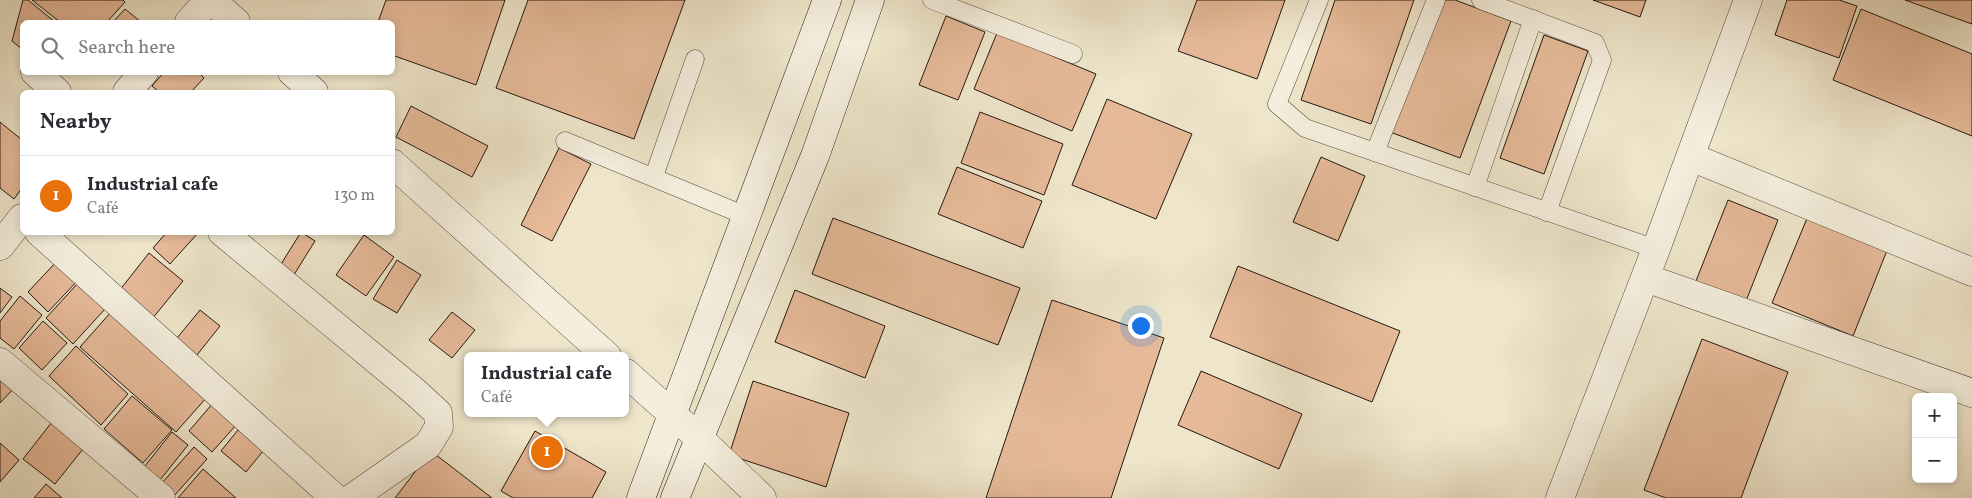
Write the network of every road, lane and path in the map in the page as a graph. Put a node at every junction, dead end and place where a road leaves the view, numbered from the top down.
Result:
1 (210, 0) edge
2 (827, 0) edge
3 (870, 0) edge
4 (932, 0) edge
5 (1319, 0) edge
6 (1436, 0) edge
7 (1481, 0) edge
8 (1748, 0) edge
9 (1533, 19) junction
10 (191, 20) edge
11 (234, 20) edge
12 (1073, 54) dead end
13 (696, 59) dead end
14 (38, 75) edge
15 (141, 75) edge
16 (295, 75) edge
17 (55, 90) edge
18 (129, 90) edge
19 (312, 90) edge
20 (565, 141) dead end
21 (1375, 152) junction
22 (1691, 156) junction
23 (395, 166) edge
24 (762, 174) junction
25 (654, 176) junction
26 (1475, 187) junction
27 (801, 190) junction
28 (1547, 212) junction
29 (746, 216) junction
30 (20, 221) edge
31 (42, 235) edge
32 (226, 235) edge
33 (0, 246) edge
34 (1656, 249) junction
35 (1972, 272) edge
36 (1646, 278) junction
37 (603, 352) edge
38 (0, 362) edge
39 (629, 376) edge
40 (1972, 393) edge
41 (673, 415) junction
42 (699, 438) junction
43 (161, 498) edge
44 (335, 498) edge
45 (352, 498) edge
46 (641, 498) edge
47 (675, 498) edge
48 (762, 498) edge
49 (1560, 498) edge

1 - 10 street
1 - 11 street
2 - 24 street
3 - 27 street
4 - 12 lane
5 - 21 lane
6 - 21 lane
7 - 9 lane
8 - 22 street
9 - 26 lane
9 - 28 lane
13 - 25 lane
14 - 17 street
15 - 18 street
16 - 19 street
20 - 25 lane
21 - 26 lane
22 - 34 street
22 - 35 street
23 - 37 street
24 - 27 street
24 - 29 street
25 - 29 lane
26 - 28 lane
27 - 42 street
28 - 34 lane
29 - 41 street
30 - 33 street
31 - 44 street
32 - 45 street
34 - 36 street
36 - 40 street
36 - 49 street
38 - 43 street
39 - 41 street
41 - 42 street
41 - 46 street
42 - 47 street
42 - 48 street

